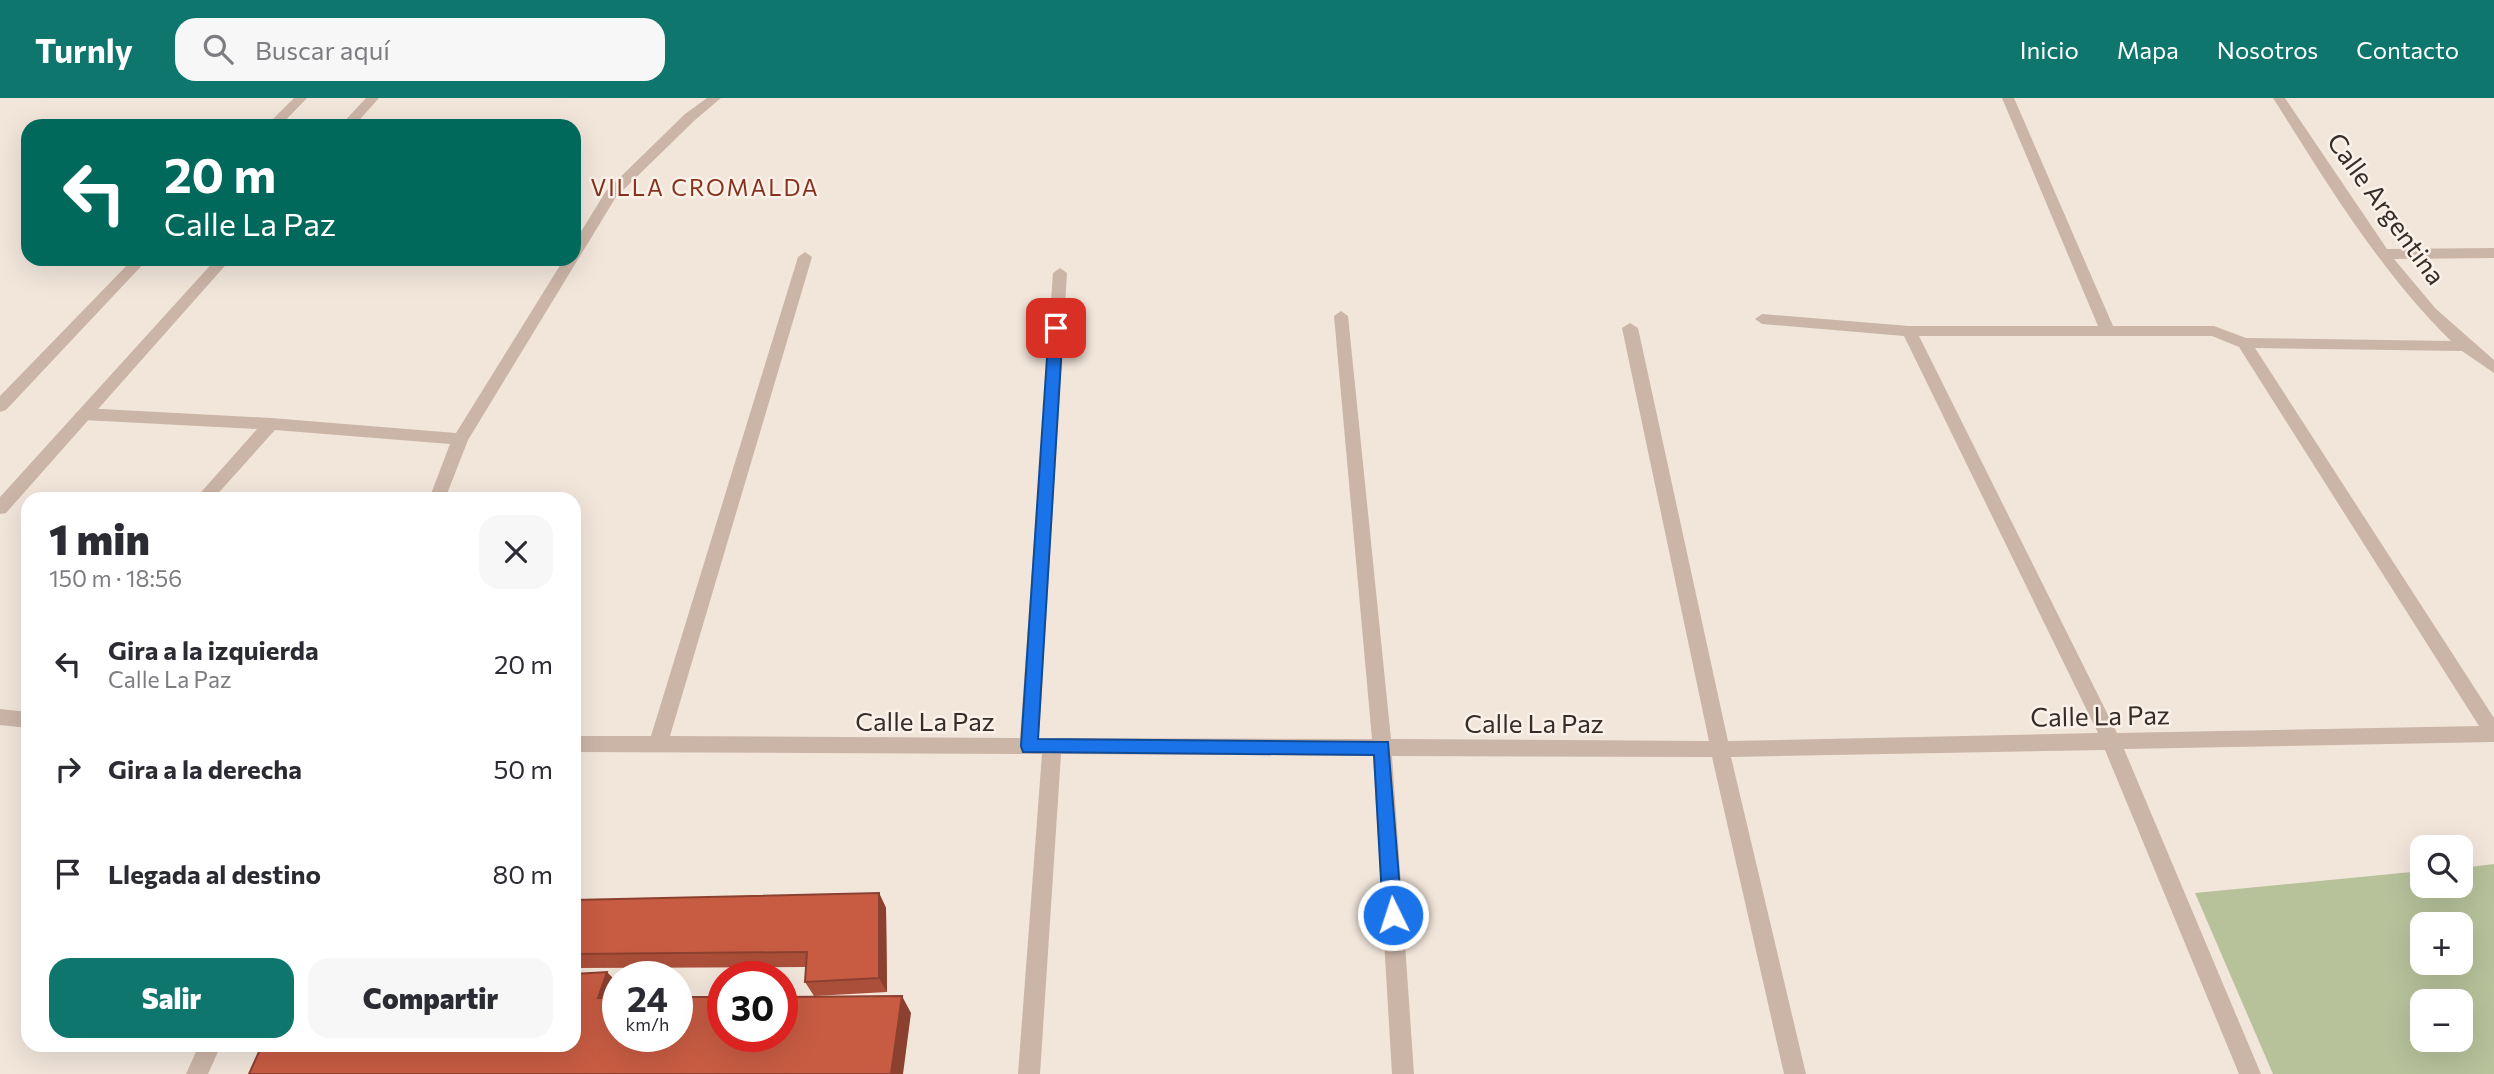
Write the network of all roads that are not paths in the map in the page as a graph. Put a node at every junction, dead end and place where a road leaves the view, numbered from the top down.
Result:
1 (301, 98) edge
2 (373, 98) edge
3 (715, 98) edge
4 (2008, 98) edge
5 (2279, 98) edge
6 (280, 119) edge
7 (354, 119) edge
8 (581, 244) edge
9 (2494, 253) edge
10 (2383, 254) junction
11 (805, 257) dead end
12 (134, 266) edge
13 (218, 266) edge
14 (567, 266) edge
15 (1060, 274) dead end
16 (1340, 317) dead end
17 (1762, 319) dead end
18 (1630, 328) dead end
19 (1909, 331) junction
20 (2109, 333) junction
21 (2244, 343) junction
22 (2462, 346) junction
23 (2494, 369) edge
24 (0, 406) edge
25 (83, 414) junction
26 (271, 424) junction
27 (460, 439) junction
28 (210, 492) edge
29 (440, 492) edge
30 (0, 508) edge
31 (0, 717) edge
32 (21, 717) edge
33 (2494, 734) edge
34 (2111, 741) junction
35 (581, 744) edge
36 (658, 745) junction
37 (1029, 746) junction
38 (1052, 746) junction
39 (1382, 747) junction
40 (1720, 749) junction
41 (207, 1052) edge
42 (197, 1074) edge
43 (1029, 1074) edge
44 (1403, 1074) edge
45 (1795, 1074) edge
46 (2250, 1074) edge

1 - 6 street
2 - 7 street
3 - 8 street
4 - 20 street
5 - 10 street, Calle Argentina
9 - 10 street
10 - 22 street, Calle Argentina
11 - 36 street
12 - 24 street
13 - 25 street
14 - 27 street
15 - 37 street
16 - 39 street
17 - 19 street
18 - 40 street
19 - 20 street
19 - 34 street
20 - 21 street
21 - 22 street
21 - 33 street
22 - 23 street, Calle Argentina
25 - 26 street
25 - 30 street
26 - 27 street
26 - 28 street
27 - 29 street
31 - 32 street
33 - 34 street, Calle La Paz
34 - 40 street, Calle La Paz
34 - 46 street
35 - 36 street, Calle La Paz
36 - 37 street, Calle La Paz
37 - 38 street, Calle La Paz
38 - 39 street, Calle La Paz
38 - 43 street
39 - 40 street, Calle La Paz
39 - 44 street
40 - 45 street
41 - 42 street

